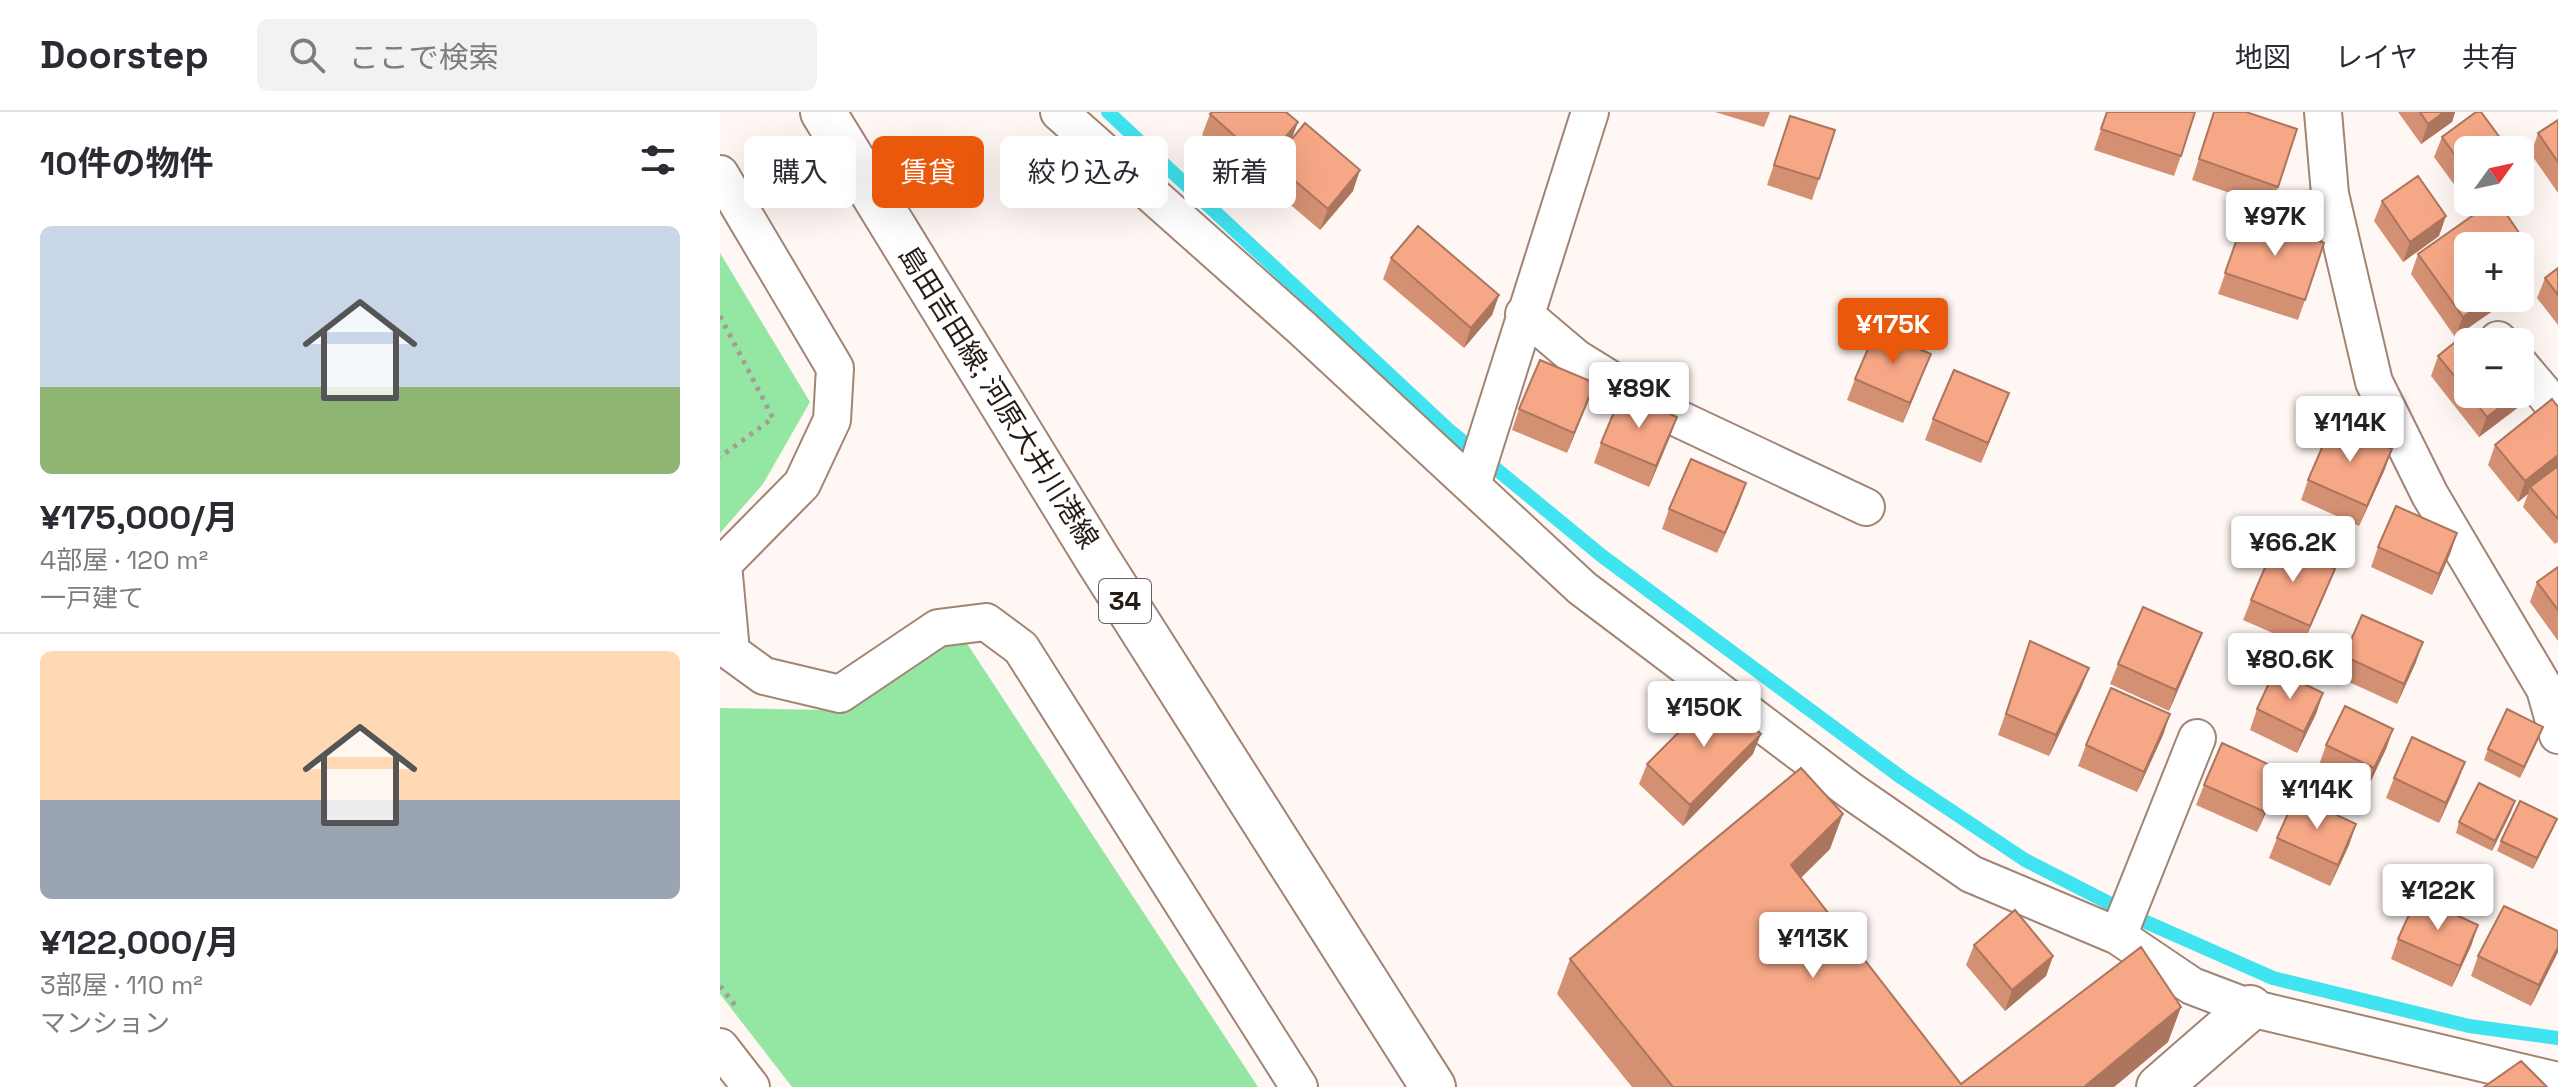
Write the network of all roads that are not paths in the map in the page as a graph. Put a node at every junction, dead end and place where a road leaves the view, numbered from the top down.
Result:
1 (823, 112) edge
2 (1059, 112) edge
3 (1590, 112) edge
4 (2323, 112) edge
5 (720, 174) edge
6 (1524, 314) junction
7 (2534, 382) edge
8 (2558, 410) edge
9 (1472, 485) junction
10 (1866, 507) dead end
11 (2558, 735) edge
12 (2197, 738) dead end
13 (2118, 936) junction
14 (2250, 1008) junction
15 (720, 1047) edge
16 (2558, 1081) edge
17 (751, 1087) edge
18 (1299, 1087) edge
19 (1433, 1087) edge
20 (2159, 1087) edge

1 - 19 main road, 島田吉田線; 河原大井川港線 / 34
2 - 9 street
3 - 6 street
4 - 11 street
5 - 18 street
6 - 9 street
6 - 10 street
7 - 8 street
9 - 13 street
12 - 13 street
13 - 14 street
14 - 16 street
14 - 20 main road
15 - 17 street

